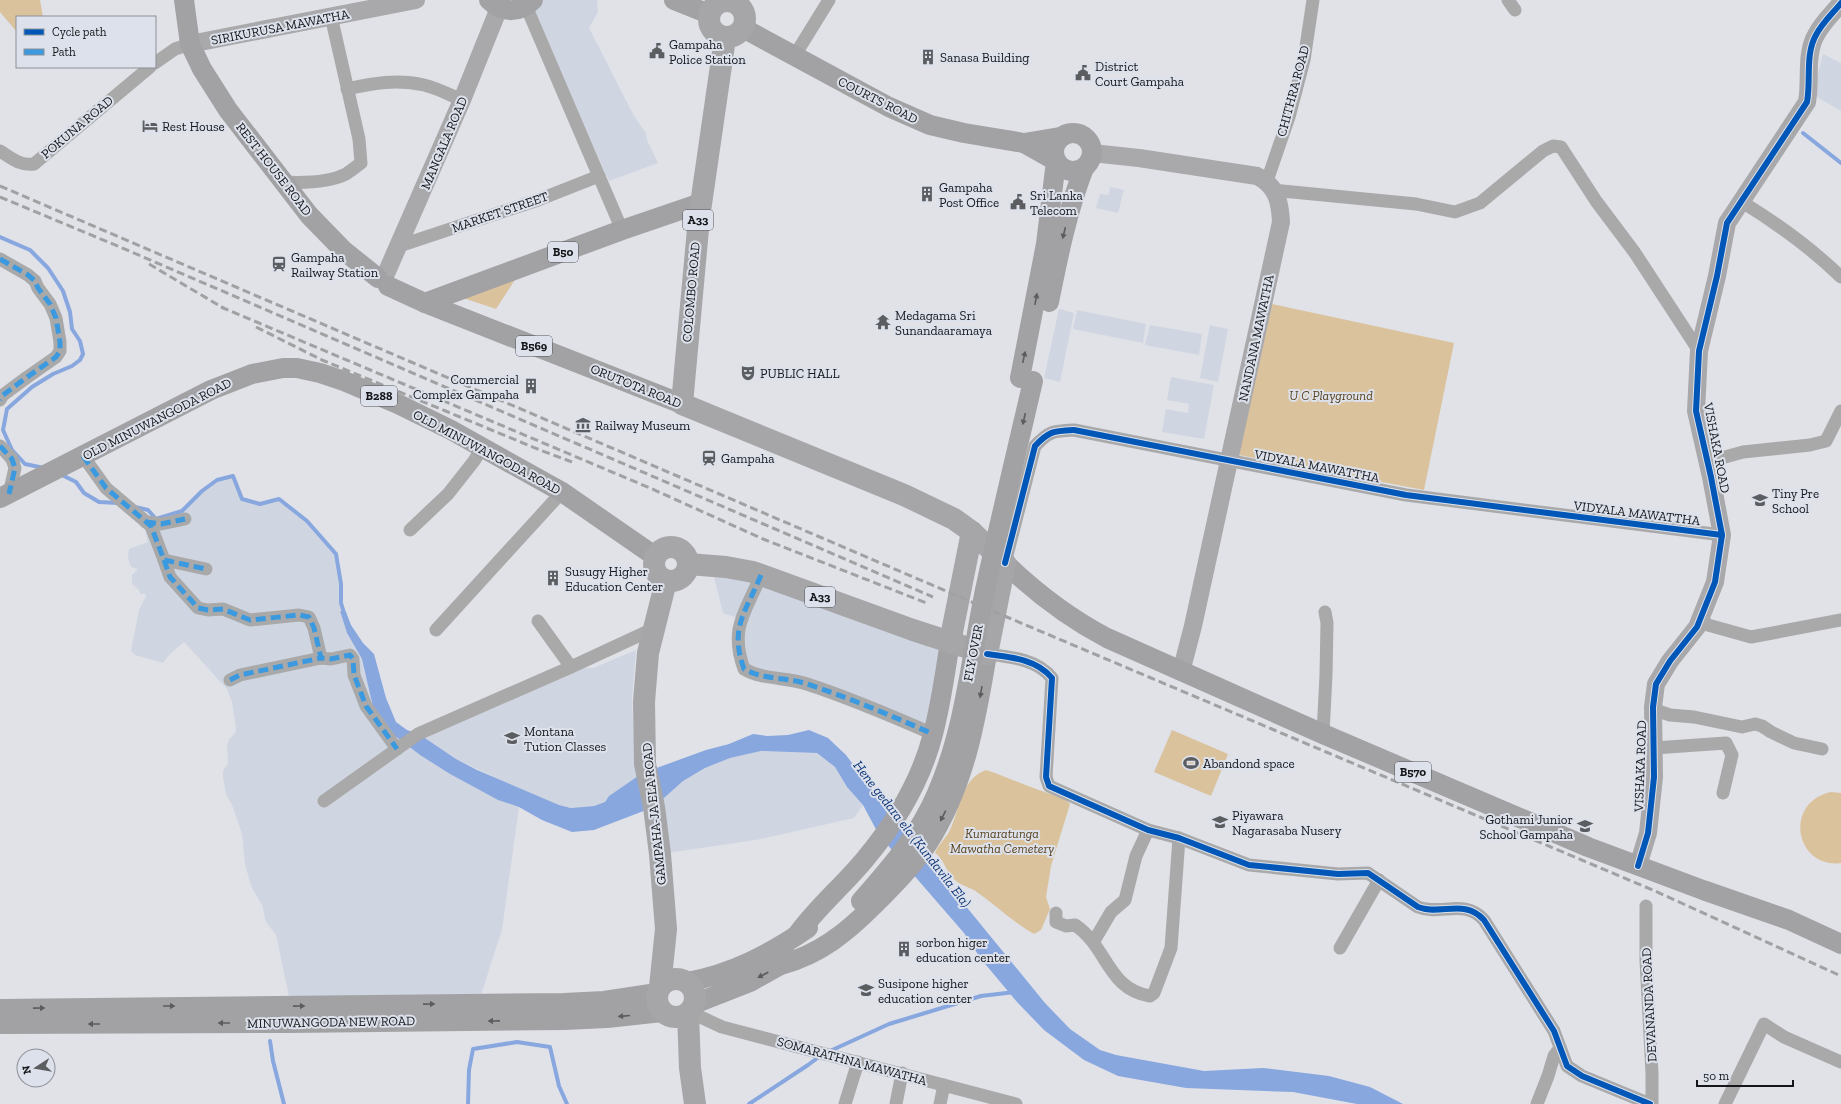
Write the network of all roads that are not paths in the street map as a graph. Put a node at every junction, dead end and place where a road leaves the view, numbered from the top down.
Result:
1 (184, 0) edge
2 (416, 0) edge
3 (674, 0) edge
4 (830, 0) edge
5 (1312, 0) edge
6 (530, 3) edge
7 (1841, 3) edge
8 (370, 4) edge
9 (494, 4) edge
10 (725, 4) edge
11 (331, 16) junction
12 (734, 33) junction
13 (190, 44) junction
14 (795, 55) junction
15 (156, 62) edge
16 (149, 68) edge
17 (347, 89) junction
18 (462, 100) junction
19 (1060, 137) junction
20 (1024, 143) junction
21 (0, 151) edge
22 (1056, 161) junction
23 (1088, 161) junction
24 (599, 176) junction
25 (283, 182) junction
26 (1270, 185) junction
27 (1742, 202) junction
28 (701, 203) junction
29 (622, 230) junction
30 (399, 246) junction
31 (0, 259) edge
32 (1841, 277) edge
33 (384, 280) junction
34 (425, 303) junction
35 (1035, 339) junction
36 (1699, 350) junction
37 (0, 400) edge
38 (682, 404) junction
39 (1841, 411) edge
40 (0, 446) edge
41 (482, 448) junction
42 (83, 456) junction
43 (1229, 460) junction
44 (1707, 462) junction
45 (562, 492) junction
46 (4, 496) edge
47 (185, 520) dead end
48 (146, 522) junction
49 (410, 530) dead end
50 (972, 532) junction
51 (1722, 535) junction
52 (656, 557) junction
53 (164, 560) junction
54 (1004, 563) junction
55 (688, 564) junction
56 (206, 569) dead end
57 (761, 575) junction
58 (666, 580) junction
59 (1325, 612) dead end
60 (1701, 618) junction
61 (1841, 620) edge
62 (538, 621) dead end
63 (653, 629) junction
64 (436, 630) dead end
65 (950, 642) junction
66 (988, 654) junction
67 (321, 658) junction
68 (571, 667) junction
69 (1181, 672) junction
70 (230, 680) dead end
71 (1653, 707) junction
72 (933, 734) junction
73 (1323, 734) junction
74 (400, 747) junction
75 (1654, 748) junction
76 (1822, 749) dead end
77 (1723, 793) dead end
78 (324, 801) dead end
79 (1148, 830) junction
80 (1179, 838) junction
81 (1638, 866) junction
82 (1379, 880) junction
83 (856, 897) junction
84 (1646, 906) dead end
85 (1056, 913) dead end
86 (666, 929) junction
87 (797, 935) junction
88 (1094, 941) junction
89 (1841, 944) edge
90 (1340, 948) dead end
91 (781, 965) junction
92 (686, 982) junction
93 (674, 1005) junction
94 (0, 1009) edge
95 (0, 1024) edge
96 (1560, 1048) junction
97 (858, 1062) junction
98 (1841, 1062) edge
99 (902, 1074) junction
100 (944, 1085) junction
101 (695, 1104) edge
102 (846, 1104) edge
103 (896, 1104) edge
104 (940, 1104) edge
105 (1016, 1104) edge
106 (1537, 1104) edge
107 (1651, 1104) edge
108 (1726, 1104) edge

1 - 13 main road, B569
2 - 8 street, SIRIKURUSA MAWATHA
3 - 10 main road
4 - 14 street
5 - 26 street, CHITHRA ROAD
6 - 9 main road
6 - 24 street
7 - 27 street, VISHAKA ROAD
8 - 11 street, SIRIKURUSA MAWATHA
9 - 18 street, MANGALA ROAD
10 - 12 highway, COLOMBO ROAD
10 - 12 highway
11 - 13 street, SIRIKURUSA MAWATHA
11 - 17 street
12 - 14 main road, COURTS ROAD
12 - 28 highway, COLOMBO ROAD / A33
13 - 15 street
13 - 25 main road, REST HOUSE ROAD / B569
14 - 20 main road, COURTS ROAD
16 - 21 street, POKUNA ROAD
17 - 18 street
17 - 25 street
18 - 30 street, MANGALA ROAD
19 - 20 main road, COURTS ROAD
19 - 22 main road
19 - 23 main road
20 - 22 main road, COURTS ROAD
22 - 23 main road
35 -> 22 main road
23 - 26 street
23 -> 35 main road
24 - 29 street
24 - 30 street, MARKET STREET
25 - 33 main road, REST HOUSE ROAD / B569
26 - 36 street
26 - 43 street, NANDANA MAWATHA
27 - 32 street
27 - 36 street, VISHAKA ROAD
28 - 29 main road, B50
28 - 38 highway, COLOMBO ROAD / A33
29 - 34 main road, B50
30 - 33 street, MANGALA ROAD
31 - 37 street
33 - 34 main road, ORUTOTA ROAD / B569
34 - 38 main road, ORUTOTA ROAD / B569
35 - 83 main road, FLY OVER, bridge
36 - 44 street, VISHAKA ROAD
38 - 50 highway, ORUTOTA ROAD
39 - 44 street
40 - 46 street
41 - 42 main road, OLD MINUWANGODA ROAD / B288
41 - 45 main road, OLD MINUWANGODA ROAD / B288
41 - 49 street
42 - 46 main road, OLD MINUWANGODA ROAD / B288
42 - 48 street
43 - 51 street, VIDYALA MAWATTHA
43 - 54 street, VIDYALA MAWATTHA
43 - 69 street, NANDANA MAWATHA
44 - 51 street, VISHAKA ROAD
45 - 52 main road, OLD MINUWANGODA ROAD / B288
45 - 64 street
47 - 48 street
48 - 53 street
50 - 54 highway, ORUTOTA ROAD
50 - 65 highway
51 - 60 street, VISHAKA ROAD
52 - 55 highway
52 - 58 highway
53 - 56 street
53 - 67 street
54 - 66 highway
54 - 69 main road, B570
55 - 57 highway, A33
55 - 58 highway
57 - 65 highway, A33
57 - 72 street
58 - 63 highway, GAMPAHA-JA ELA ROAD
59 - 73 street
60 - 61 street
60 - 71 street, VISHAKA ROAD
62 - 68 street
63 - 68 street
63 - 86 highway, GAMPAHA-JA ELA ROAD
65 - 66 highway, A33
65 - 72 main road
66 - 79 street
66 -> 91 main road
67 - 70 street
67 - 74 street
68 - 74 street
69 - 73 main road, B570
71 - 75 street, VISHAKA ROAD
71 - 76 street
72 - 87 main road
73 - 81 main road, B570
74 - 78 street
75 - 77 street
75 - 81 street, VISHAKA ROAD
79 - 80 street
79 - 88 street
80 - 82 street
80 - 88 street
81 - 89 main road, B570
82 - 90 street
82 - 96 street
83 - 87 main road
83 - 91 main road
84 - 107 street, DEVANANDA ROAD
85 - 88 street
86 - 92 highway, GAMPAHA-JA ELA ROAD
86 - 93 highway, GAMPAHA-JA ELA ROAD
87 - 92 main road
91 -> 93 main road
92 - 93 highway
94 -> 93 main road, MINUWANGODA NEW ROAD
93 -> 95 main road, MINUWANGODA NEW ROAD
93 - 97 street, SOMARATHNA MAWATHA
93 - 101 highway, GAMPAHA-JA ELA ROAD
96 - 106 street
96 - 107 street
97 - 99 street, SOMARATHNA MAWATHA
97 - 102 street
98 - 108 street
99 - 100 street, SOMARATHNA MAWATHA
99 - 103 street
100 - 104 street
100 - 105 street, SOMARATHNA MAWATHA

